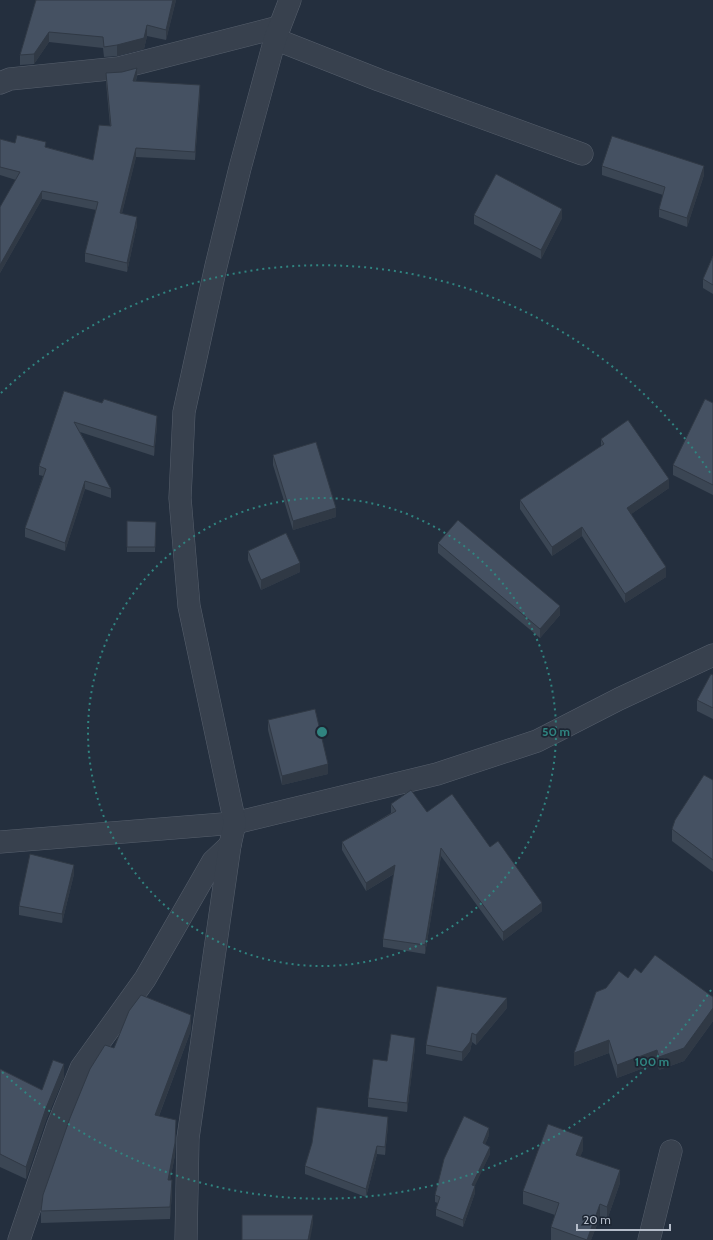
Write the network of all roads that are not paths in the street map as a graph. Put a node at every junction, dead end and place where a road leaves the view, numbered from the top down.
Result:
1 (290, 0) edge
2 (277, 33) junction
3 (3, 85) edge
4 (582, 154) dead end
5 (713, 655) edge
6 (235, 823) junction
7 (0, 842) edge
8 (230, 845) junction
9 (671, 1151) dead end
10 (20, 1240) edge
11 (186, 1240) edge
12 (649, 1240) edge

1 - 2 street
2 - 3 street
2 - 4 street
2 - 6 street
5 - 6 street
6 - 7 street
6 - 8 street
8 - 10 street
8 - 11 street
9 - 12 street

